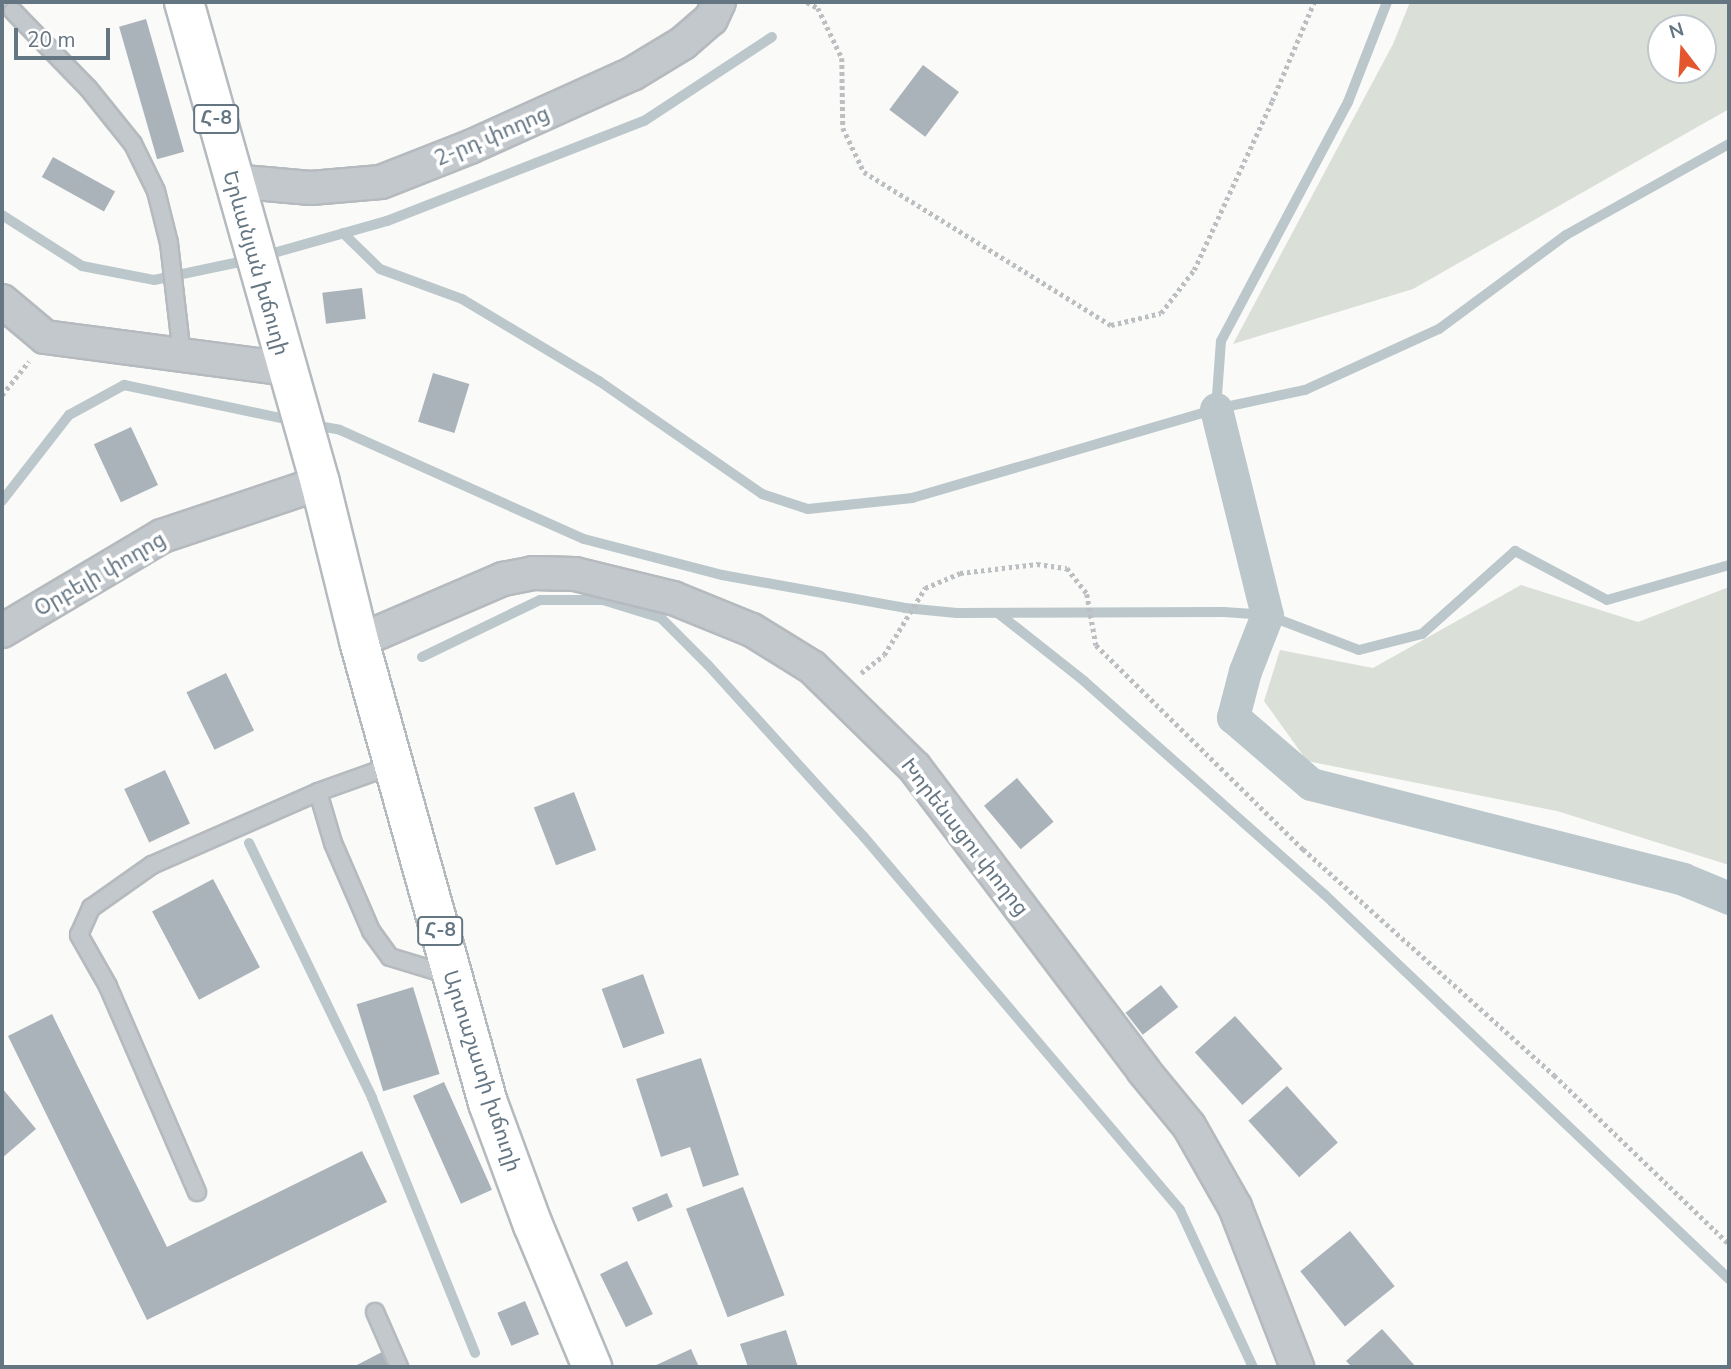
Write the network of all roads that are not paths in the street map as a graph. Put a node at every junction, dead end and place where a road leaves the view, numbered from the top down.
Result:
1 (184, 2) edge
2 (719, 2) edge
3 (13, 11) dead end
4 (232, 181) junction
5 (4, 305) edge
6 (182, 355) junction
7 (287, 369) junction
8 (320, 483) junction
9 (2, 631) edge
10 (359, 641) junction
11 (396, 764) junction
12 (318, 792) junction
13 (451, 975) junction
14 (197, 1192) dead end
15 (375, 1312) dead end
16 (586, 1363) edge
17 (399, 1367) edge
18 (1297, 1367) edge

1 - 4 main road, Երևանյան խճուղի / Հ-8
2 - 4 street, 2-րդ փողոց
3 - 6 lane
4 - 7 main road, Երևանյան խճուղի / Հ-8
5 - 6 street
6 - 7 street
7 - 8 main road, Երևանյան խճուղի / Հ-8
8 - 9 street, Օրբելի փողոց
8 - 10 main road, Արտաշատի խճուղի / Հ-8
10 - 11 main road, Արտաշատի խճուղի / Հ-8
10 - 18 street, Խորենացու փողոց
11 - 12 lane
11 - 13 main road, Արտաշատի խճուղի / Հ-8
12 - 13 lane
12 - 14 lane
13 - 16 main road, Արտաշատի խճուղի / Հ-8
15 - 17 lane

